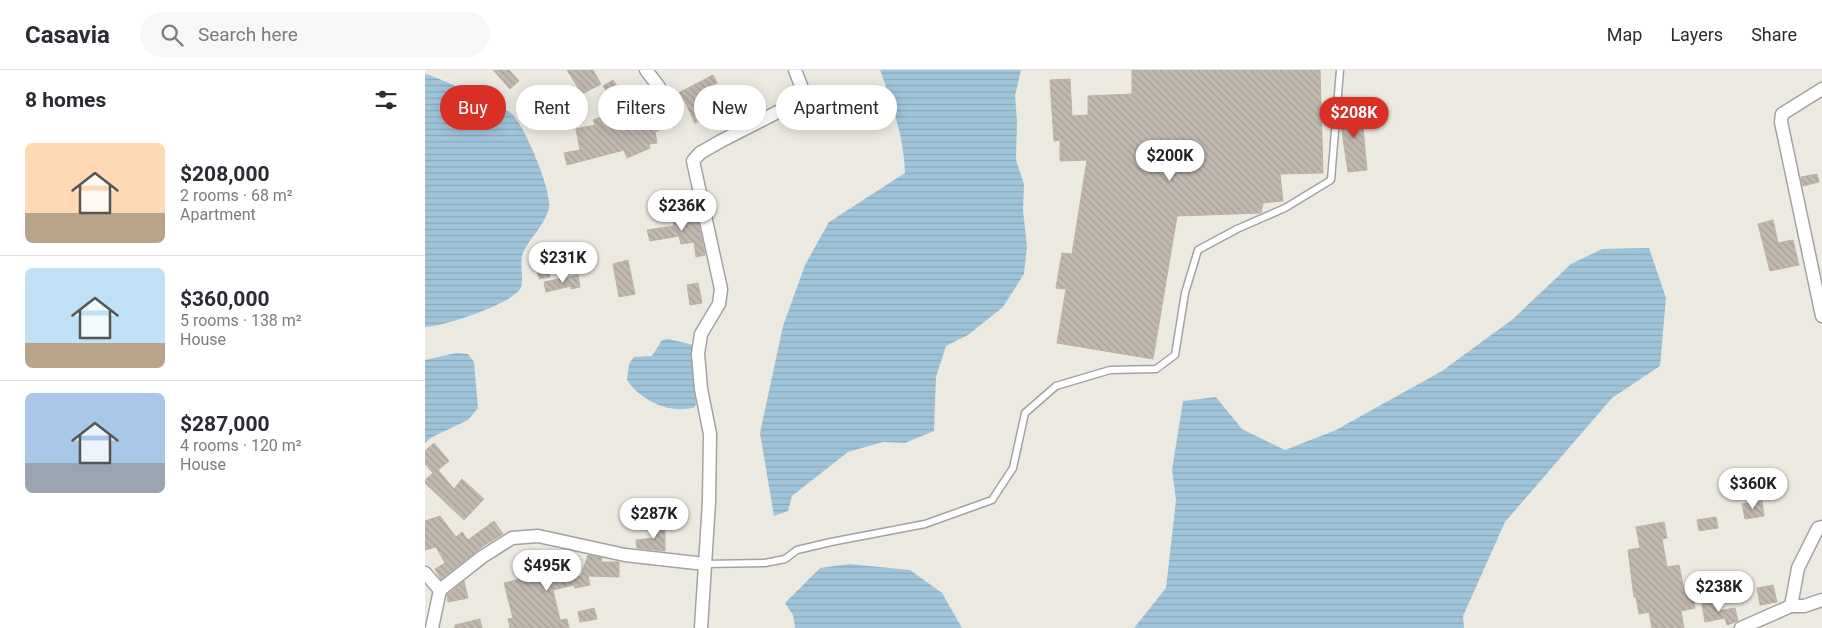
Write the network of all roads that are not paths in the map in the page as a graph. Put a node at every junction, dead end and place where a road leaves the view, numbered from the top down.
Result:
1 (646, 70) edge
2 (795, 70) edge
3 (1340, 70) edge
4 (657, 85) edge
5 (1822, 89) edge
6 (1822, 316) edge
7 (1822, 527) edge
8 (705, 564) junction
9 (425, 573) edge
10 (441, 590) junction
11 (1822, 600) edge
12 (1791, 606) junction
13 (432, 628) edge
14 (701, 628) edge
15 (1741, 628) edge

1 - 4 street
2 - 8 street
3 - 8 lane
5 - 6 street
7 - 12 street
8 - 10 street
8 - 14 street
9 - 10 street
10 - 13 street
11 - 12 street
12 - 15 street

